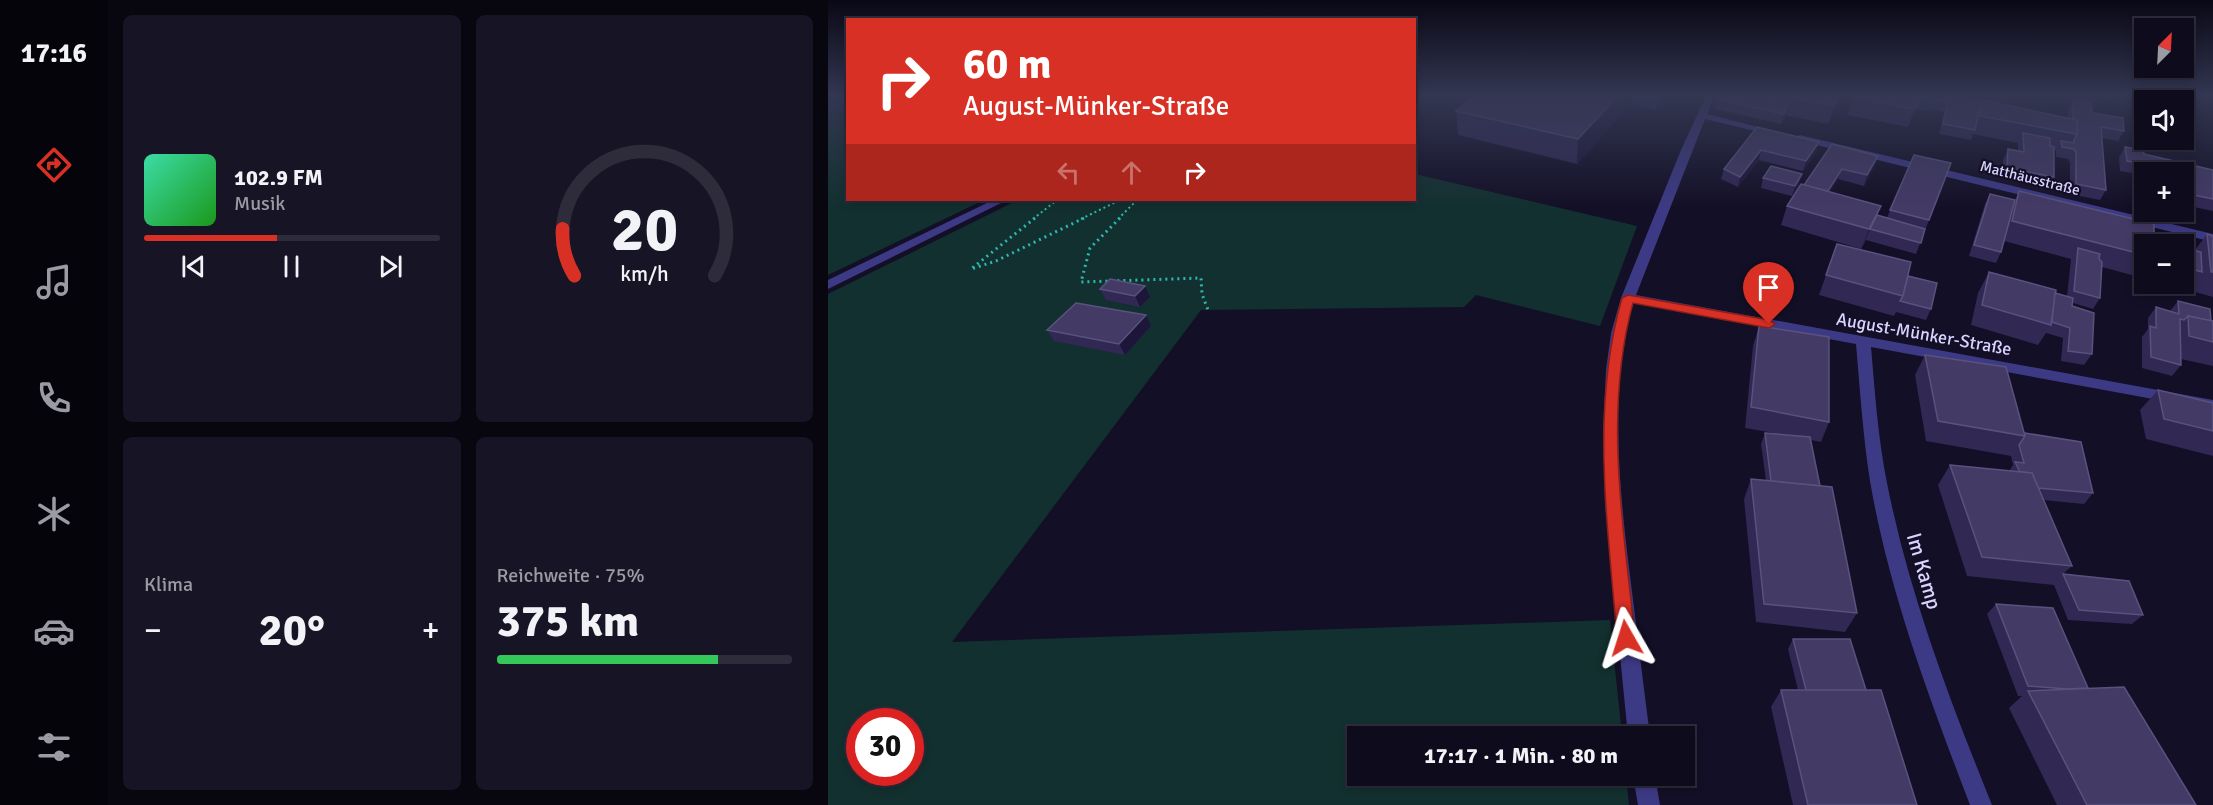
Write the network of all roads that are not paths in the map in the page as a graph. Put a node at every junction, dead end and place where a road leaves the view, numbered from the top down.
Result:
1 (1694, 134) edge
2 (1778, 134) edge
3 (999, 201) edge
4 (2213, 238) edge
5 (828, 285) edge
6 (1628, 298) junction
7 (1863, 340) junction
8 (2213, 405) edge
9 (1638, 726) edge
10 (1645, 786) edge
11 (1648, 805) edge
12 (1981, 805) edge

1 - 6 street
2 - 4 street, Matthäusstraße
3 - 5 street
6 - 7 street, August-Münker-Straße
6 - 9 street
7 - 8 street, August-Münker-Straße
7 - 12 street, Im Kamp
10 - 11 street

